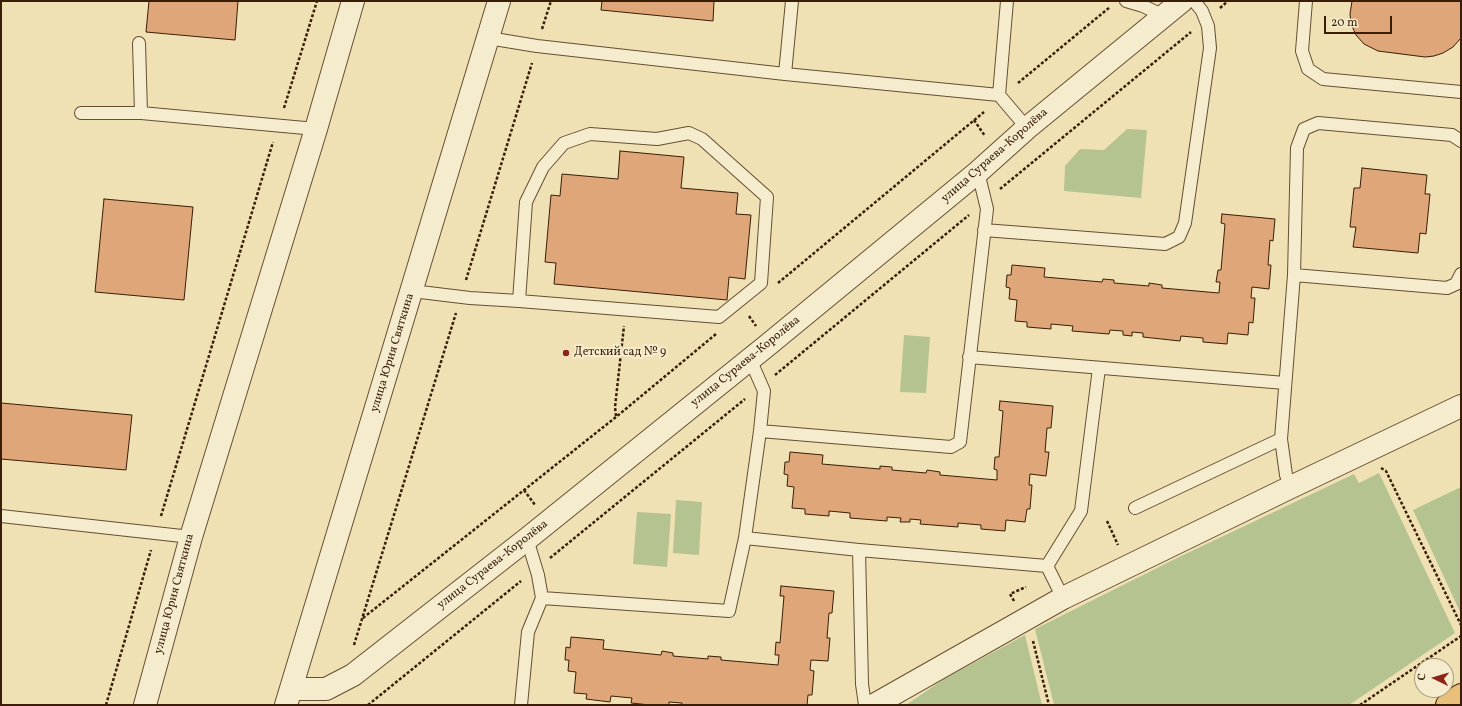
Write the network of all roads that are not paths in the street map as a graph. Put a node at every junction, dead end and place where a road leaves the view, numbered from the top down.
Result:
1 (354, 1) edge
2 (499, 1) edge
3 (792, 1) edge
4 (1007, 1) edge
5 (1126, 1) edge
6 (1182, 1) edge
7 (1194, 1) edge
8 (1306, 1) edge
9 (1164, 16) junction
10 (488, 38) junction
11 (139, 43) dead end
12 (785, 74) junction
13 (1461, 92) edge
14 (1000, 96) junction
15 (81, 113) dead end
16 (141, 113) junction
17 (1027, 128) junction
18 (316, 129) junction
19 (1461, 141) edge
20 (978, 172) junction
21 (984, 230) junction
22 (1461, 274) edge
23 (1294, 275) junction
24 (412, 291) junction
25 (518, 300) junction
26 (969, 357) junction
27 (750, 359) junction
28 (1099, 368) junction
29 (1285, 383) junction
30 (1461, 406) edge
31 (760, 431) junction
32 (1281, 439) junction
33 (1291, 487) junction
34 (1135, 508) dead end
35 (1, 516) edge
36 (190, 537) junction
37 (745, 538) junction
38 (527, 539) junction
39 (859, 550) junction
40 (1046, 566) junction
41 (542, 598) junction
42 (1063, 598) junction
43 (1461, 696) edge
44 (289, 697) edge
45 (145, 705) edge
46 (521, 705) edge
47 (865, 705) edge
48 (874, 705) edge
49 (1447, 705) edge

1 - 18 street, улица Юрия Святкина
2 - 10 street, улица Юрия Святкина
3 - 12 lane
4 - 14 lane
5 - 9 lane
6 - 9 street, улица Сураева-Королёва
7 - 21 lane
8 - 13 lane
9 - 17 street, улица Сураева-Королёва
10 - 12 lane
10 - 24 street, улица Юрия Святкина
11 - 16 lane
12 - 14 lane
14 - 17 lane
15 - 16 lane
16 - 18 lane
17 - 20 street, улица Сураева-Королёва
18 - 36 street, улица Юрия Святкина
19 - 23 lane
20 - 21 lane
20 - 27 street, улица Сураева-Королёва
21 - 26 lane
22 - 23 lane
23 - 29 lane
24 - 25 lane
24 - 44 street, улица Юрия Святкина
25 - 25 lane
26 - 28 lane
26 - 31 lane
27 - 31 lane
27 - 38 street, улица Сураева-Королёва
28 - 29 lane
28 - 40 lane
29 - 32 lane
30 - 33 street
31 - 37 lane
32 - 33 lane
32 - 34 lane
33 - 42 street
35 - 36 lane
36 - 45 street, улица Юрия Святкина
37 - 39 lane
37 - 41 lane
38 - 41 lane
38 - 44 street, улица Сураева-Королёва
39 - 40 lane
39 - 47 lane
40 - 42 lane
41 - 46 lane
42 - 48 street
43 - 49 main road

